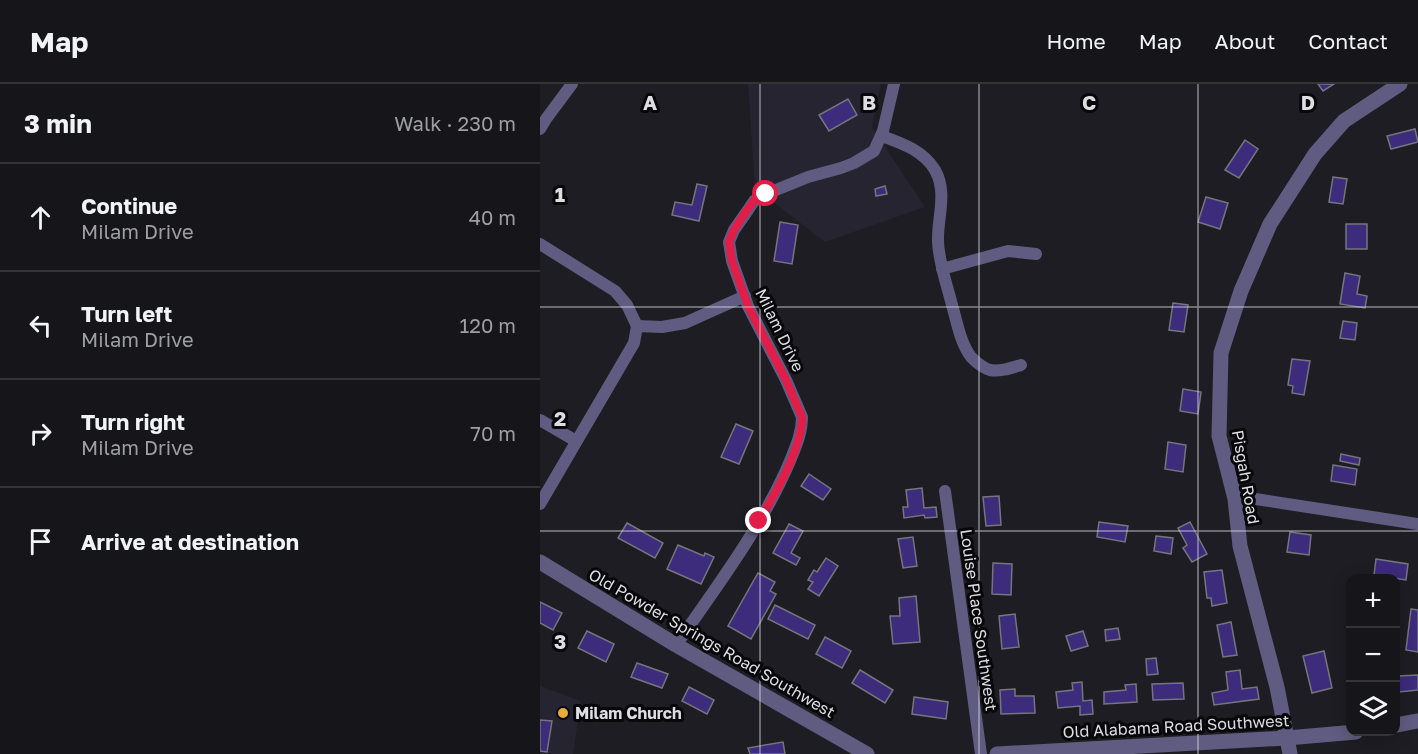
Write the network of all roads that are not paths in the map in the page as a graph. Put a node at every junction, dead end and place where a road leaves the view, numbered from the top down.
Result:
1 (572, 84) edge
2 (894, 84) edge
3 (1400, 84) edge
4 (541, 127) edge
5 (882, 136) junction
6 (540, 244) edge
7 (1036, 254) dead end
8 (942, 269) junction
9 (745, 296) junction
10 (637, 326) junction
11 (1021, 365) dead end
12 (540, 420) edge
13 (576, 441) junction
14 (945, 491) dead end
15 (1235, 499) junction
16 (540, 504) edge
17 (1418, 524) edge
18 (540, 562) edge
19 (676, 645) junction
20 (1418, 721) edge
21 (1400, 724) edge
22 (1346, 733) edge
23 (1287, 738) junction
24 (867, 754) edge
25 (981, 754) edge
26 (998, 754) edge
27 (1290, 754) edge

1 - 4 street
2 - 5 street, Milam Drive
3 - 15 street, Pisgah Road
5 - 8 street
5 - 9 street, Milam Drive
6 - 10 street
7 - 8 street
8 - 11 street
9 - 10 street
9 - 19 street, Milam Drive
10 - 13 street
12 - 13 street
13 - 16 street
14 - 25 street, Louise Place Southwest
15 - 17 street
15 - 23 street, Pisgah Road
18 - 19 street, Old Powder Springs Road Southwest
19 - 24 street, Old Powder Springs Road Southwest
20 - 21 street
22 - 23 street, Old Alabama Road Southwest
23 - 26 street, Old Alabama Road Southwest
23 - 27 street, Pisgah Road

